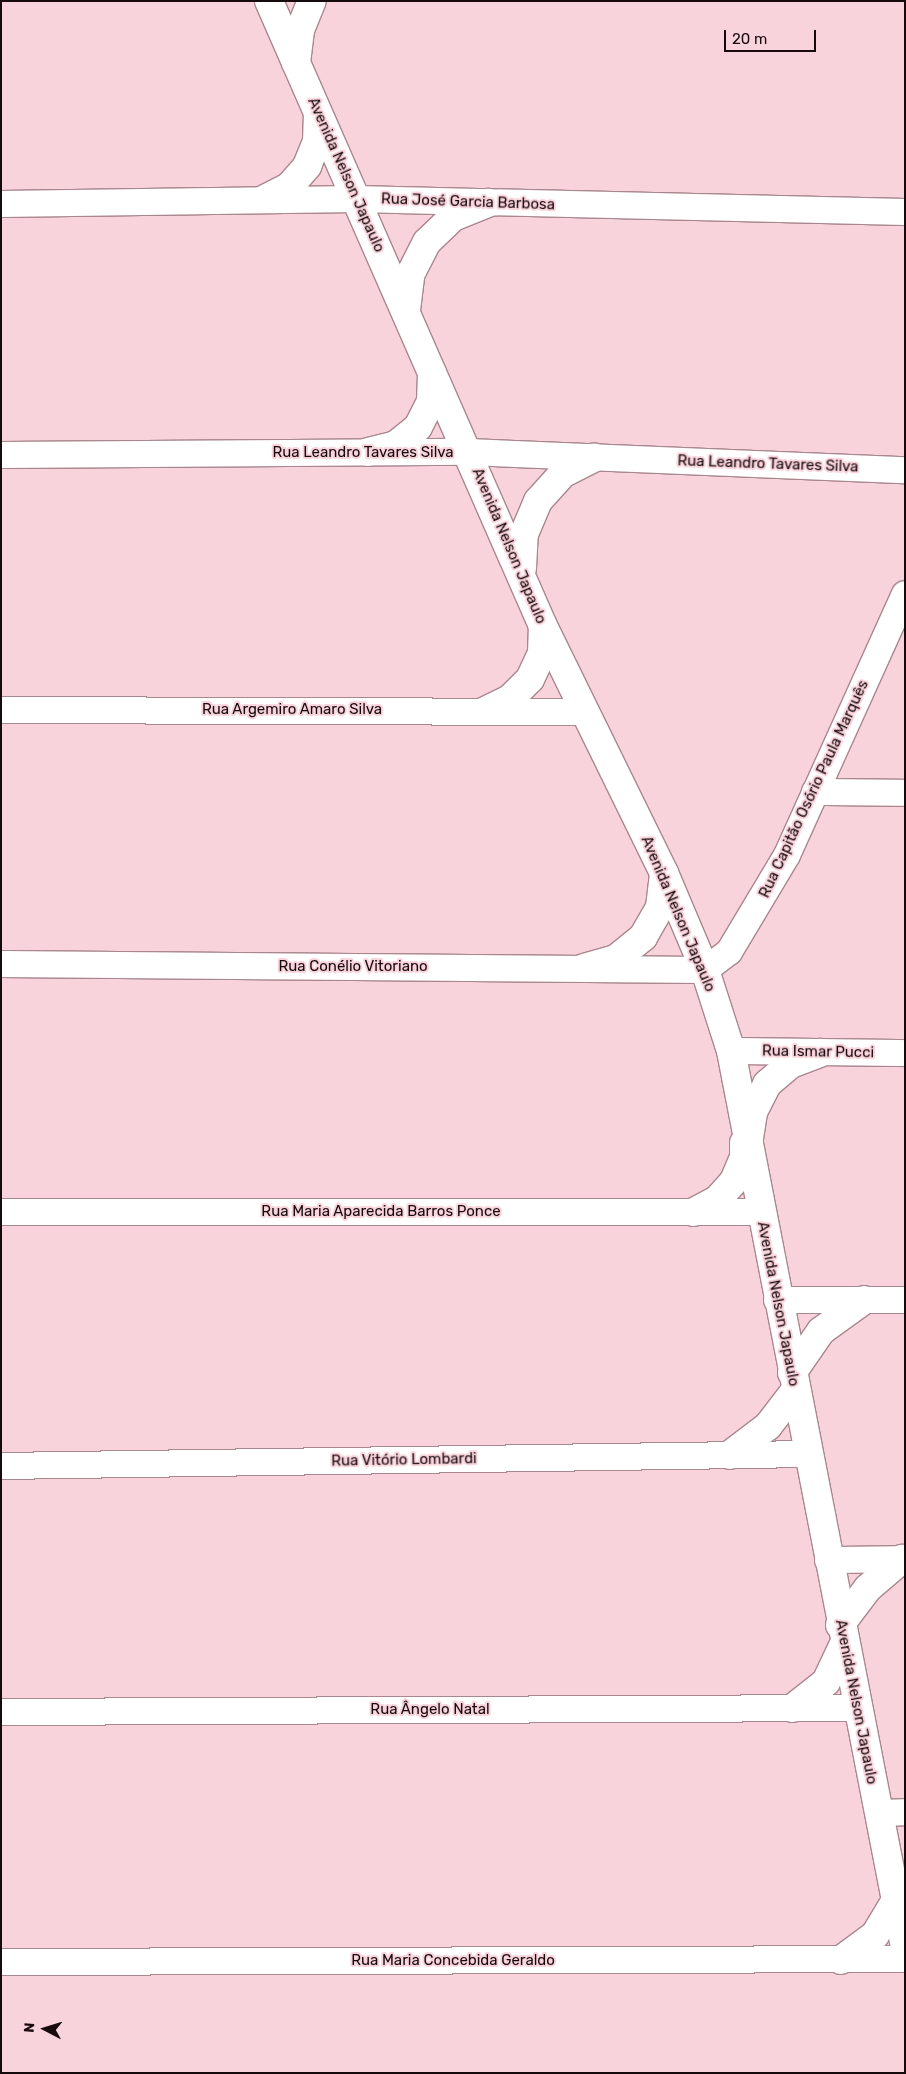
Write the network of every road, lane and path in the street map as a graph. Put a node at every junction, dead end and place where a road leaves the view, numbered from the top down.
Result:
1 (269, 1) edge
2 (312, 1) edge
3 (296, 63) junction
4 (318, 113) junction
5 (265, 199) junction
6 (356, 199) junction
7 (488, 203) junction
8 (1, 204) edge
9 (905, 212) edge
10 (406, 312) junction
11 (432, 372) junction
12 (368, 452) junction
13 (468, 452) junction
14 (1, 455) edge
15 (594, 458) junction
16 (905, 470) edge
17 (522, 570) junction
18 (905, 594) edge
19 (544, 626) junction
20 (1, 710) edge
21 (486, 711) junction
22 (583, 712) junction
23 (815, 792) junction
24 (905, 793) edge
25 (664, 873) junction
26 (1, 964) edge
27 (584, 968) junction
28 (705, 970) junction
29 (731, 1051) junction
30 (820, 1052) junction
31 (905, 1052) edge
32 (746, 1138) junction
33 (1, 1212) edge
34 (694, 1212) junction
35 (760, 1212) junction
36 (778, 1300) junction
37 (864, 1300) junction
38 (905, 1300) edge
39 (794, 1382) junction
40 (807, 1454) junction
41 (730, 1455) junction
42 (1, 1466) edge
43 (904, 1559) edge
44 (828, 1560) junction
45 (842, 1634) junction
46 (793, 1708) junction
47 (858, 1708) junction
48 (1, 1712) edge
49 (892, 1812) edge
50 (905, 1851) edge
51 (893, 1888) junction
52 (905, 1947) edge
53 (841, 1960) junction
54 (905, 1960) edge
55 (1, 1962) edge

1 - 3 main road, Avenida Nelson Japaulo
2 - 3 main road
3 - 4 main road, Avenida Nelson Japaulo
4 - 5 main road
4 - 6 main road, Avenida Nelson Japaulo
5 - 6 street, Rua José Garcia Barbosa
5 - 8 street, Rua José Garcia Barbosa
6 - 7 street, Rua José Garcia Barbosa
6 - 10 main road, Avenida Nelson Japaulo
7 - 9 street, Rua José Garcia Barbosa
7 - 10 main road
10 - 11 main road, Avenida Nelson Japaulo
11 - 12 main road
11 - 13 main road, Avenida Nelson Japaulo
12 - 13 street, Rua Leandro Tavares Silva
12 - 14 street, Rua Leandro Tavares Silva
13 - 15 street, Rua Leandro Tavares Silva
13 - 17 main road, Avenida Nelson Japaulo
15 - 16 street, Rua Leandro Tavares Silva
15 - 17 main road
17 - 19 main road, Avenida Nelson Japaulo
18 - 23 street, Rua Capitão Osório Paula Marquês
19 - 21 main road
19 - 22 main road, Avenida Nelson Japaulo
20 - 21 street, Rua Argemiro Amaro Silva
21 - 22 street, Rua Argemiro Amaro Silva
22 - 25 main road, Avenida Nelson Japaulo
23 - 24 street
23 - 28 street, Rua Capitão Osório Paula Marquês
25 - 27 main road
25 - 28 main road, Avenida Nelson Japaulo
26 - 27 street, Rua Conélio Vitoriano
27 - 28 street, Rua Conélio Vitoriano
28 - 29 main road, Avenida Nelson Japaulo
29 - 30 street, Rua Ismar Pucci
29 - 32 main road, Avenida Nelson Japaulo
30 - 31 street, Rua Ismar Pucci
30 - 32 main road
32 - 34 main road
32 - 35 main road, Avenida Nelson Japaulo
33 - 34 street, Rua Maria Aparecida Barros Ponce
34 - 35 street, Rua Maria Aparecida Barros Ponce
35 - 36 main road, Avenida Nelson Japaulo
36 - 37 street
36 - 39 main road, Avenida Nelson Japaulo
37 - 38 street
37 - 39 main road
39 - 40 main road, Avenida Nelson Japaulo
39 - 41 main road
40 - 41 street, Rua Vitório Lombardi
40 - 44 main road, Avenida Nelson Japaulo
41 - 42 street, Rua Vitório Lombardi
43 - 44 street
43 - 45 main road
44 - 45 main road, Avenida Nelson Japaulo
45 - 46 main road
45 - 47 main road, Avenida Nelson Japaulo
46 - 47 street, Rua Ângelo Natal
46 - 48 street, Rua Ângelo Natal
47 - 49 main road, Avenida Nelson Japaulo
49 - 51 main road, Avenida Nelson Japaulo
50 - 51 main road
51 - 52 main road, Avenida Nelson Japaulo
51 - 53 main road
53 - 54 street, Rua Maria Concebida Geraldo
53 - 55 street, Rua Maria Concebida Geraldo

